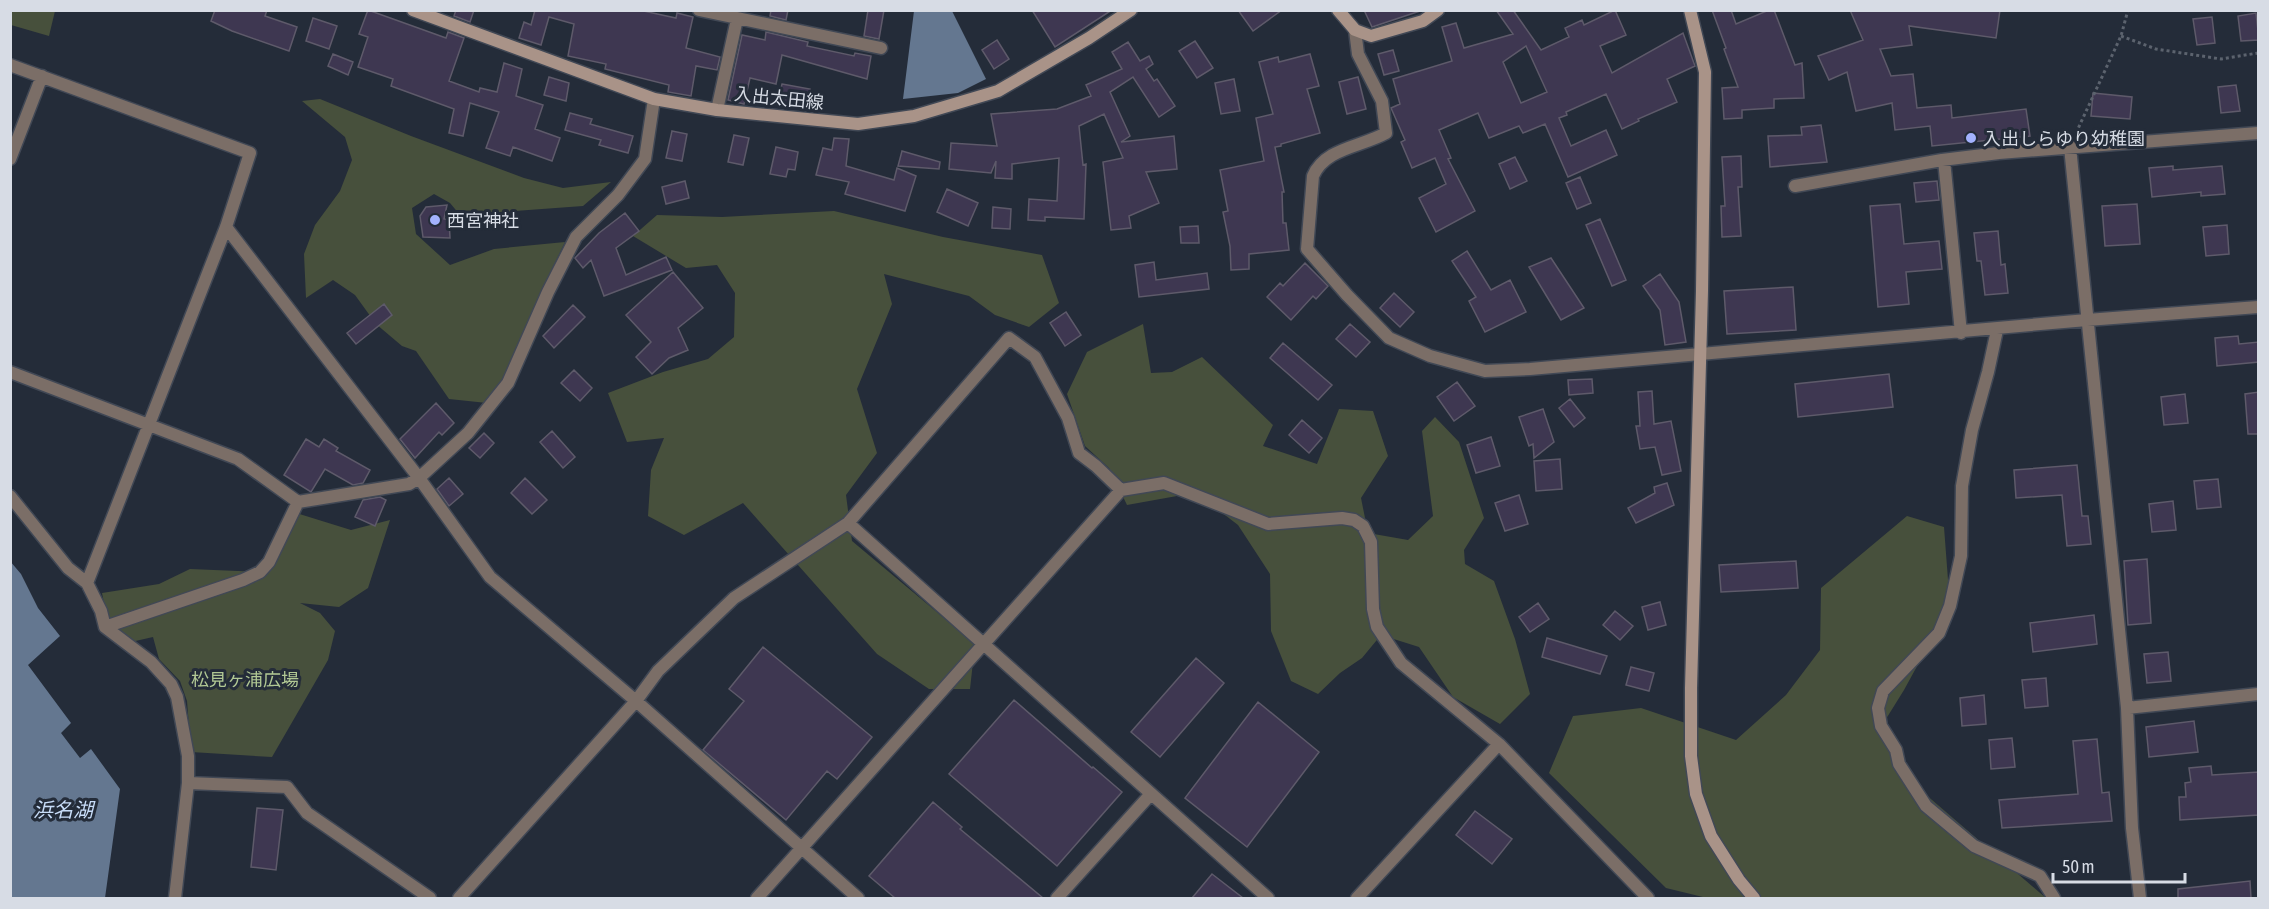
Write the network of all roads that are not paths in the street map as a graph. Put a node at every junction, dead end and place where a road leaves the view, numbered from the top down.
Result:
1 (413, 10) edge
2 (699, 10) edge
3 (1131, 10) edge
4 (1338, 10) edge
5 (1438, 10) edge
6 (1690, 10) edge
7 (737, 19) junction
8 (1355, 30) junction
9 (881, 48) dead end
10 (10, 65) edge
11 (42, 76) junction
12 (654, 99) junction
13 (717, 110) junction
14 (2259, 133) edge
15 (2070, 147) junction
16 (10, 159) edge
17 (1944, 160) junction
18 (1795, 186) dead end
19 (226, 227) junction
20 (2259, 307) edge
21 (2087, 320) junction
22 (1996, 330) junction
23 (1961, 333) junction
24 (1700, 354) junction
25 (10, 372) edge
26 (150, 424) junction
27 (419, 478) junction
28 (1121, 490) junction
29 (10, 496) edge
30 (298, 502) junction
31 (848, 523) junction
32 (87, 583) junction
33 (105, 627) junction
34 (983, 644) junction
35 (2259, 694) edge
36 (636, 701) junction
37 (2127, 708) junction
38 (1499, 744) junction
39 (188, 783) junction
40 (1150, 795) junction
41 (802, 848) junction
42 (175, 898) edge
43 (430, 898) edge
44 (459, 898) edge
45 (757, 898) edge
46 (858, 898) edge
47 (1057, 898) edge
48 (1268, 898) edge
49 (1357, 898) edge
50 (1648, 898) edge
51 (1754, 898) edge
52 (2054, 898) edge
53 (2140, 898) edge

1 - 12 street, 入出太田線
2 - 7 street
3 - 13 street, 入出太田線
4 - 8 street
5 - 8 street
6 - 24 street
7 - 9 street
7 - 13 street
8 - 24 street
10 - 11 street
11 - 16 street
11 - 19 street
12 - 13 street, 入出太田線
12 - 27 street
14 - 15 street
15 - 17 street
15 - 21 street
17 - 18 street
17 - 23 street
19 - 26 street
19 - 27 street
20 - 21 street
21 - 22 street
21 - 37 street
22 - 23 street
22 - 52 street
23 - 24 street
24 - 51 street
25 - 26 street
26 - 30 street
26 - 32 street
27 - 30 street
27 - 36 street
28 - 31 street
28 - 34 street
28 - 38 street
29 - 32 street
30 - 33 street
31 - 34 street
31 - 36 street
32 - 33 street
33 - 39 street
34 - 40 street
34 - 41 street
35 - 37 street
36 - 41 street
36 - 44 street
37 - 53 street
38 - 49 street
38 - 50 street
39 - 42 street
39 - 43 street
40 - 47 street
40 - 48 street
41 - 45 street
41 - 46 street

